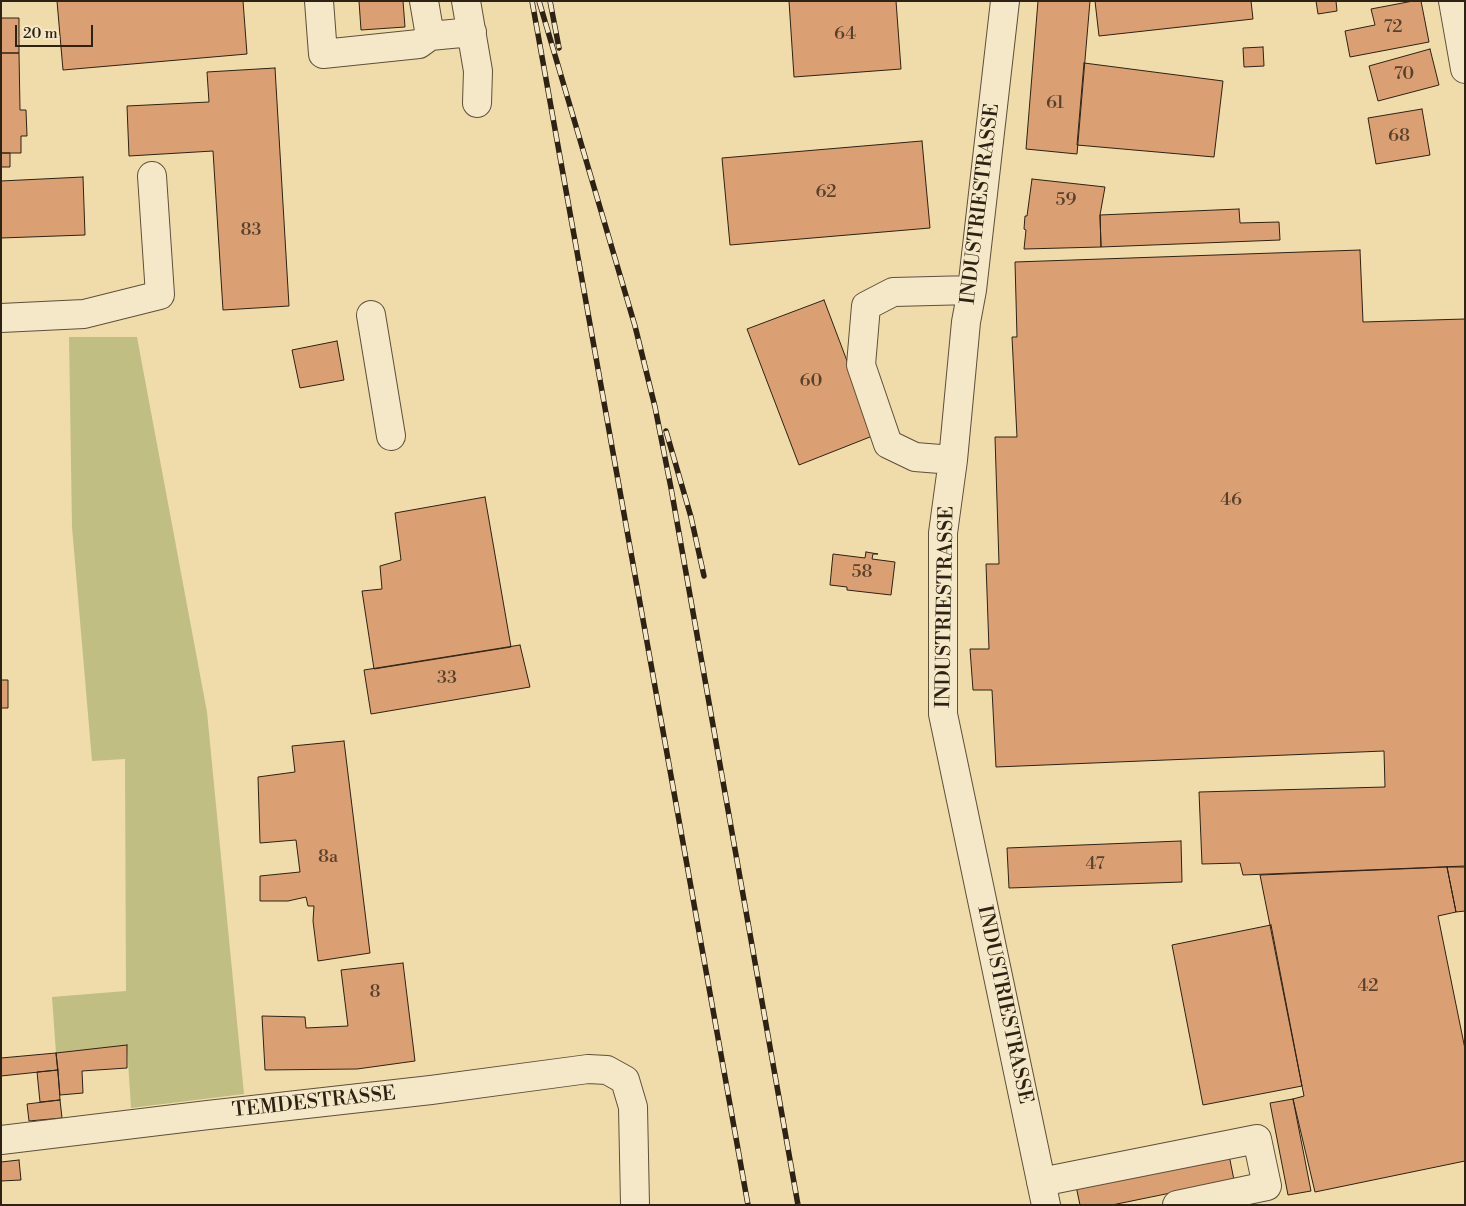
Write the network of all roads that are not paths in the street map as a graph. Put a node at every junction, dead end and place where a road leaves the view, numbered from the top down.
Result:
1 (319, 1) edge
2 (424, 1) edge
3 (466, 1) edge
4 (1004, 1) edge
5 (1453, 1) edge
6 (472, 32) junction
7 (430, 36) junction
8 (1465, 69) edge
9 (477, 103) dead end
10 (152, 176) dead end
11 (972, 290) junction
12 (371, 315) dead end
13 (1, 318) edge
14 (391, 436) dead end
15 (952, 460) junction
16 (1, 1140) edge
17 (1044, 1193) edge
18 (635, 1205) edge
19 (1177, 1205) edge

1 - 7 street
2 - 7 street
3 - 6 street
4 - 11 street, INDUSTRIESTRASSE
5 - 8 street
6 - 7 street
6 - 9 street
10 - 13 street
11 - 15 street, INDUSTRIESTRASSE
11 - 15 street
12 - 14 street
15 - 17 street, INDUSTRIESTRASSE
16 - 18 street, TEMDESTRASSE
17 - 19 street

